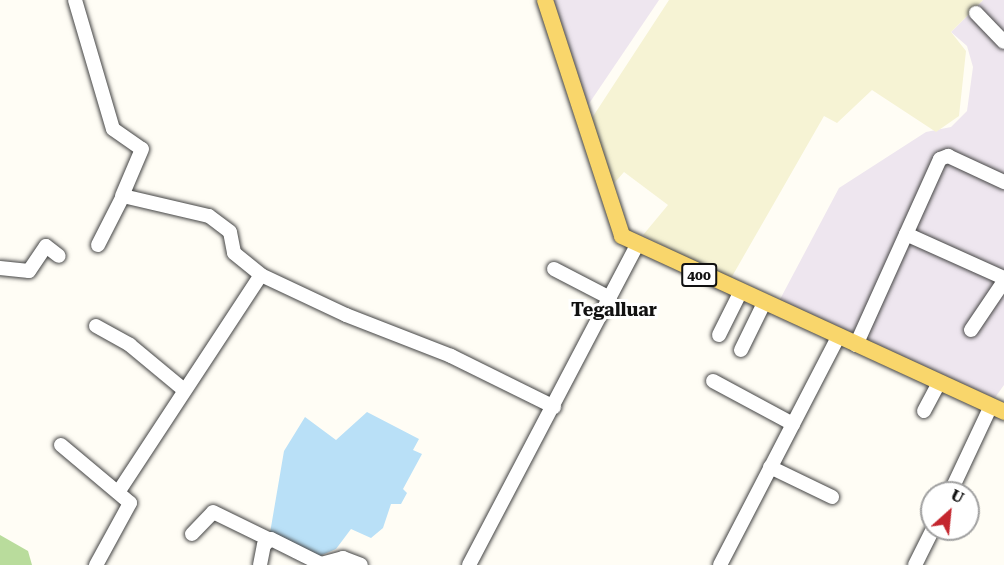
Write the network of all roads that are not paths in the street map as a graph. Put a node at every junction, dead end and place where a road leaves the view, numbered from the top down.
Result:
1 (75, 0) edge
2 (544, 0) edge
3 (976, 13) dead end
4 (1004, 42) edge
5 (1004, 182) edge
6 (122, 196) junction
7 (906, 234) junction
8 (98, 245) dead end
9 (636, 247) junction
10 (59, 256) dead end
11 (0, 268) edge
12 (554, 269) dead end
13 (261, 275) junction
14 (1004, 280) edge
15 (740, 293) junction
16 (610, 298) junction
17 (764, 303) junction
18 (96, 326) dead end
19 (970, 330) dead end
20 (719, 335) dead end
21 (838, 337) junction
22 (856, 345) junction
23 (741, 350) dead end
24 (713, 381) dead end
25 (939, 383) junction
26 (183, 389) junction
27 (554, 407) junction
28 (997, 409) edge
29 (924, 411) dead end
30 (793, 424) junction
31 (61, 445) dead end
32 (770, 467) junction
33 (957, 481) edge
34 (119, 491) junction
35 (832, 497) dead end
36 (192, 534) dead end
37 (268, 539) junction
38 (927, 541) edge
39 (96, 565) edge
40 (260, 565) edge
41 (361, 565) edge
42 (469, 565) edge
43 (720, 565) edge
44 (915, 565) edge

1 - 6 street
2 - 9 main road, 400
3 - 4 street
5 - 7 street
6 - 8 street
6 - 13 street
7 - 14 street
7 - 22 street
9 - 15 main road, 400
9 - 16 street
10 - 11 street
12 - 16 street
13 - 26 street
13 - 27 street
14 - 19 street
15 - 17 main road, 400
15 - 20 street
16 - 27 street
17 - 21 main road, 400
17 - 23 street
18 - 26 street
21 - 22 main road, 400
21 - 30 street
22 - 25 main road, 400
24 - 30 street
25 - 28 main road, 400
25 - 29 street
26 - 34 street
27 - 42 street
28 - 33 street
30 - 32 street
31 - 34 street
32 - 35 street
32 - 43 street
34 - 39 street
36 - 37 street
37 - 40 street
37 - 41 street
38 - 44 street

